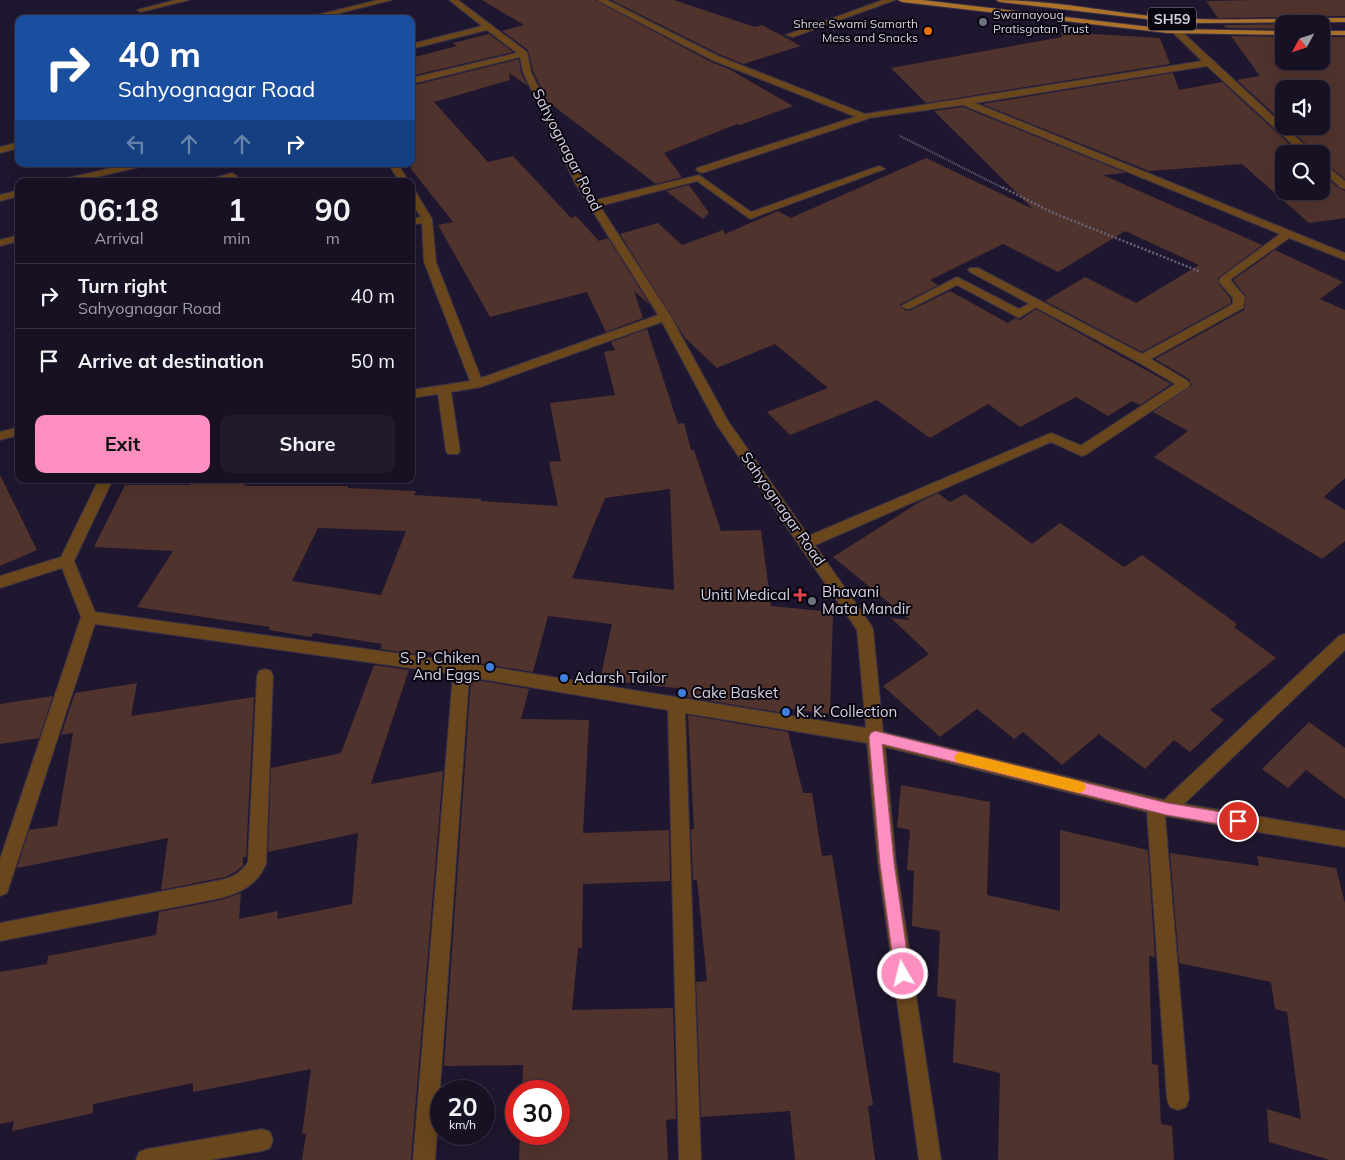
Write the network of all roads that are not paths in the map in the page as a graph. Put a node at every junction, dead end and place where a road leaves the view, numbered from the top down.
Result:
1 (185, 0) edge
2 (388, 0) edge
3 (453, 0) edge
4 (601, 0) edge
5 (891, 0) edge
6 (902, 0) edge
7 (1000, 0) edge
8 (1006, 0) edge
9 (141, 10) dead end
10 (322, 15) edge
11 (1163, 19) junction
12 (1345, 20) edge
13 (489, 27) junction
14 (1175, 32) junction
15 (1275, 33) edge
16 (1330, 33) edge
17 (1345, 33) edge
18 (790, 35) dead end
19 (415, 46) edge
20 (524, 54) junction
21 (1209, 64) junction
22 (415, 80) edge
23 (964, 102) junction
24 (864, 117) junction
25 (1299, 145) edge
26 (15, 146) edge
27 (0, 150) edge
28 (129, 167) edge
29 (396, 168) dead end
30 (880, 169) dead end
31 (701, 170) dead end
32 (1330, 173) edge
33 (232, 176) dead end
34 (80, 178) edge
35 (225, 178) edge
36 (402, 178) edge
37 (1345, 186) edge
38 (15, 194) edge
39 (0, 198) edge
40 (415, 200) edge
41 (594, 204) junction
42 (427, 219) junction
43 (415, 221) edge
44 (1288, 234) junction
45 (15, 239) edge
46 (0, 243) edge
47 (1345, 257) edge
48 (974, 270) dead end
49 (1035, 304) junction
50 (907, 306) dead end
51 (665, 317) junction
52 (1142, 359) junction
53 (477, 384) junction
54 (444, 389) junction
55 (415, 393) edge
56 (15, 432) edge
57 (0, 436) edge
58 (453, 452) dead end
59 (104, 483) edge
60 (806, 543) junction
61 (67, 561) junction
62 (0, 582) edge
63 (89, 617) junction
64 (1345, 640) edge
65 (461, 669) junction
66 (265, 676) dead end
67 (676, 704) junction
68 (875, 737) junction
69 (1161, 807) junction
70 (1345, 839) edge
71 (0, 887) edge
72 (0, 932) edge
73 (1178, 1099) dead end
74 (262, 1140) dead end
75 (148, 1160) edge
76 (424, 1160) edge
77 (690, 1160) edge
78 (930, 1160) edge

1 - 9 street
2 - 10 street
3 - 13 street
4 - 24 street
5 - 18 street
6 - 14 main road, SH59
7 - 8 main road, SH59
8 - 11 main road, SH59
11 - 12 main road, SH59
11 - 14 street
13 - 19 street
13 - 20 street
14 - 15 main road, SH59
14 - 21 street
16 - 17 main road
20 - 22 street
20 - 41 street, Sahyognagar Road
21 - 23 street
21 - 25 street
23 - 24 street
23 - 44 street
24 - 31 street
26 - 27 street
28 - 34 street
29 - 36 street
30 - 41 street
32 - 37 street
33 - 35 street
38 - 39 street
40 - 42 street
41 - 51 street, Sahyognagar Road
42 - 43 street
42 - 53 street
44 - 47 street
44 - 52 street
45 - 46 street
48 - 49 street
49 - 50 street
49 - 52 street
51 - 53 street
51 - 60 street, Sahyognagar Road
52 - 60 street
53 - 54 street
54 - 55 street
54 - 58 street
56 - 57 street
59 - 61 street
60 - 68 street, Sahyognagar Road
61 - 62 street
61 - 63 street
63 - 65 street
63 - 71 street
64 - 69 street
65 - 67 street
65 - 76 street
66 - 72 street
67 - 68 street
67 - 77 street
68 - 69 street
68 - 78 street, Sahyognagar Road
69 - 70 street
69 - 73 street
74 - 75 street

